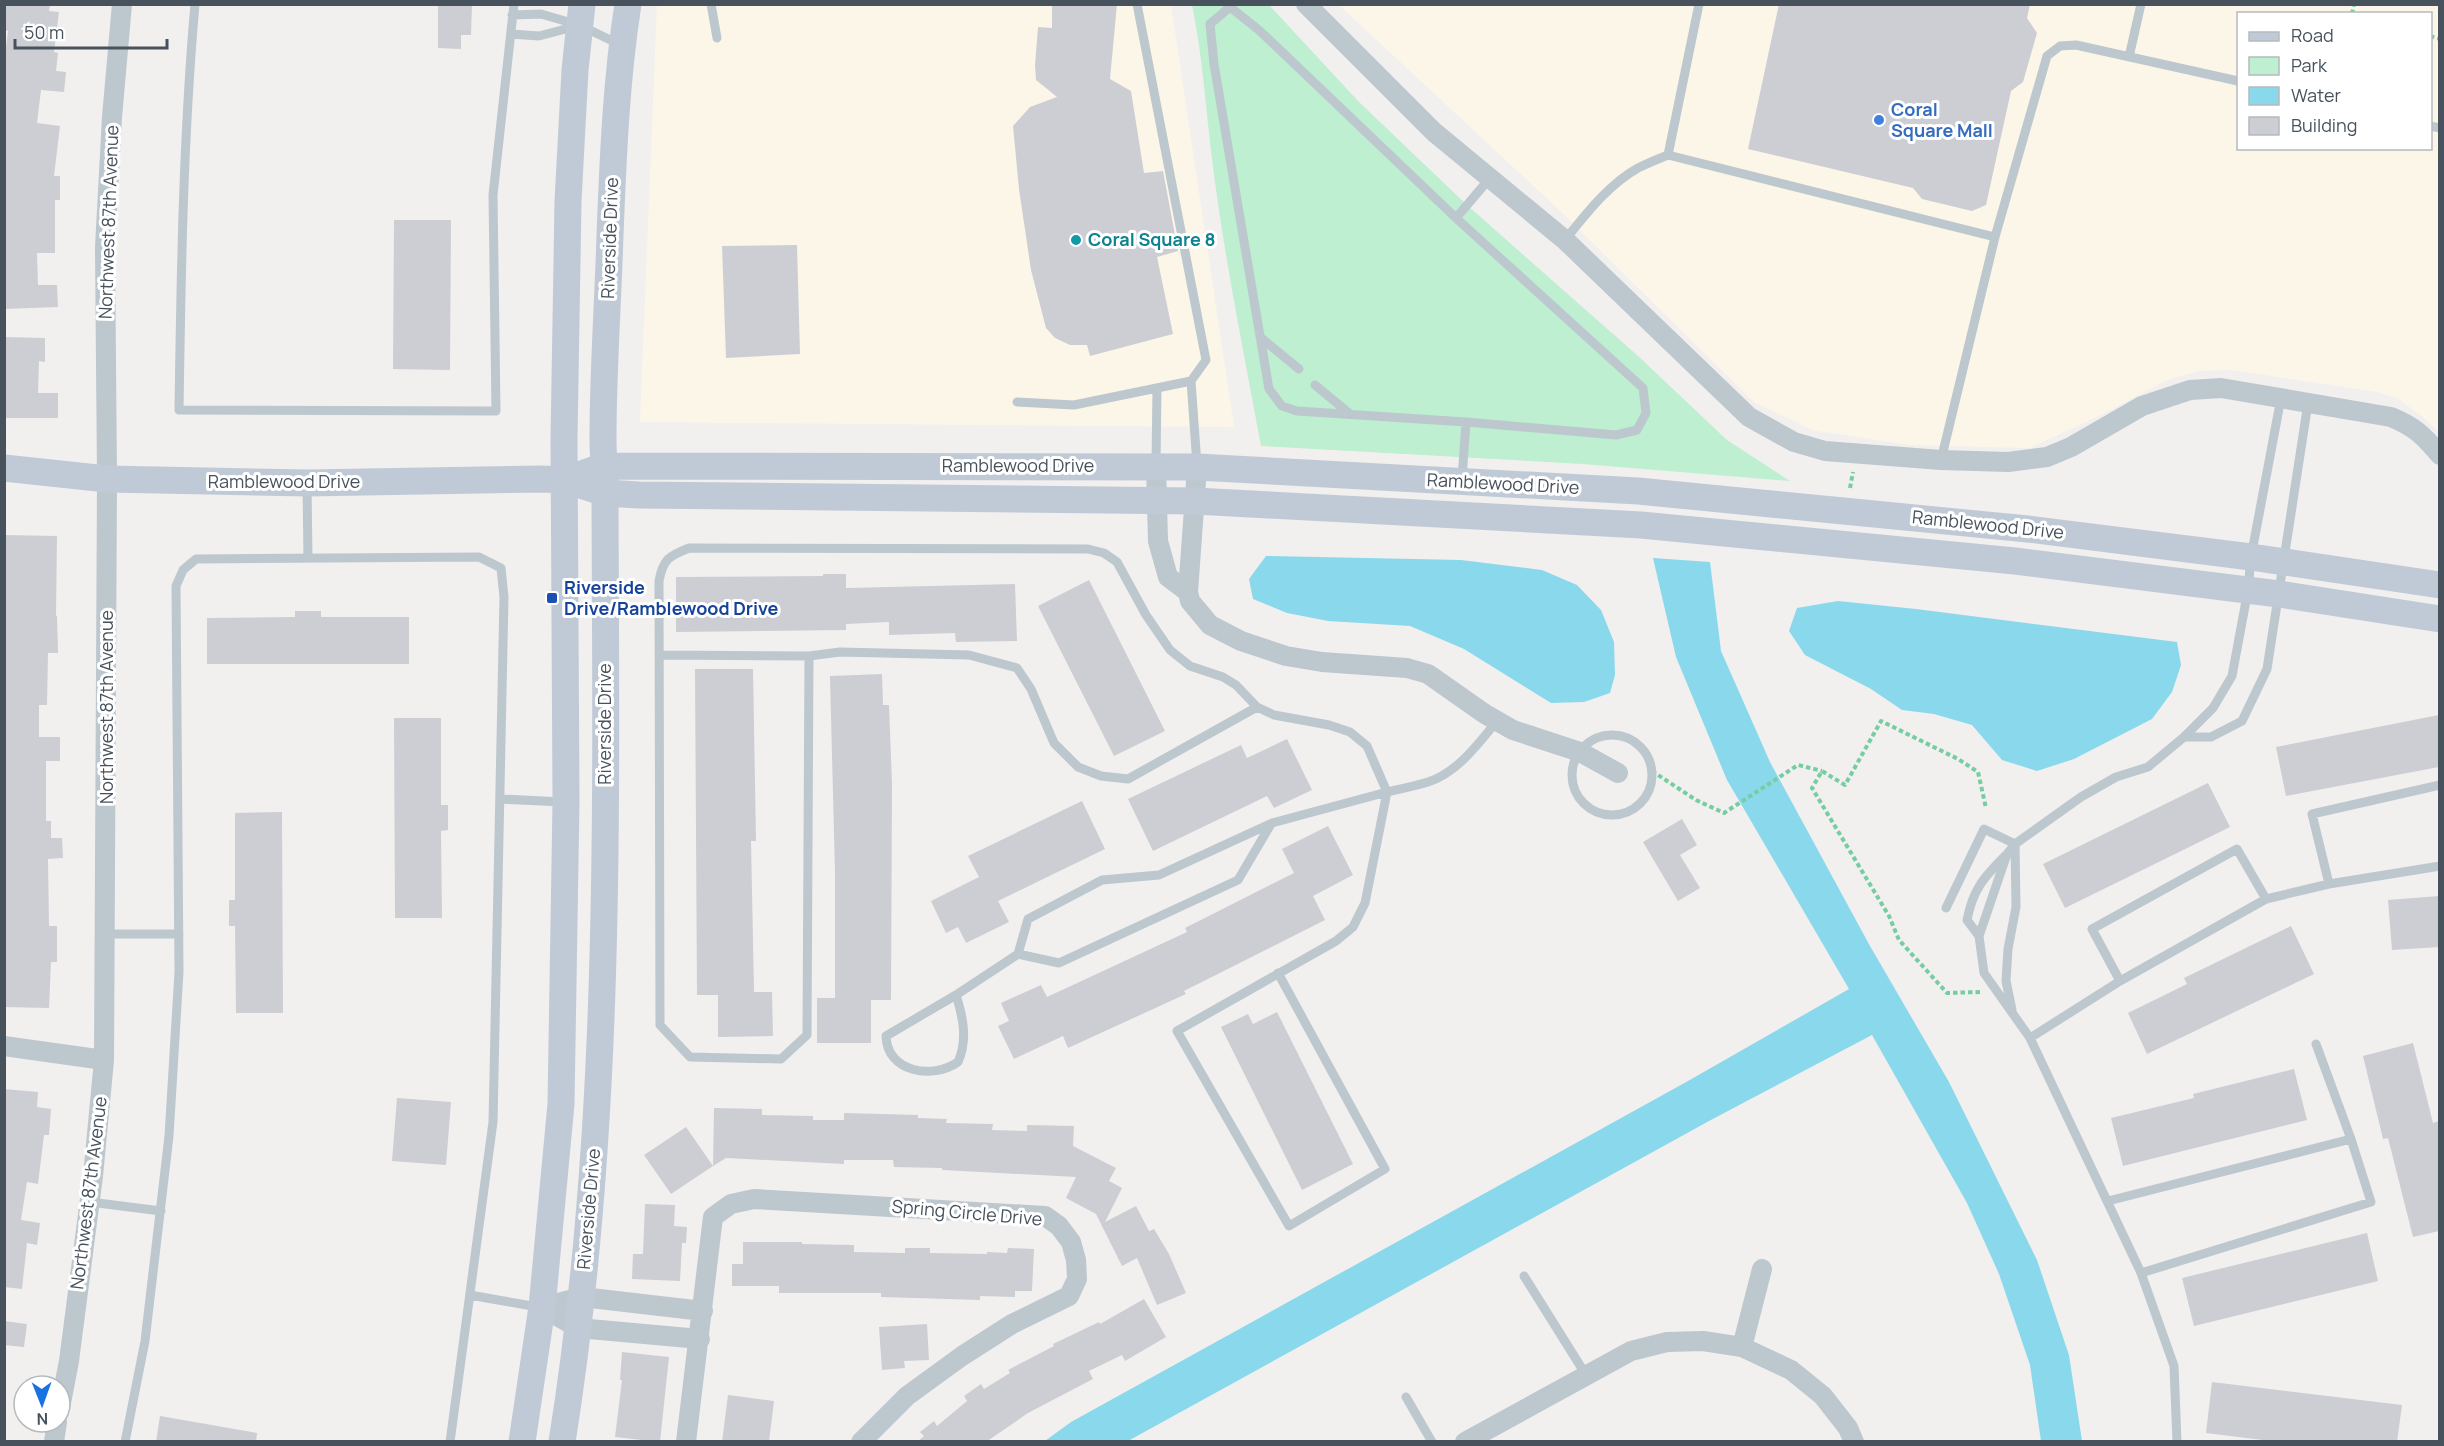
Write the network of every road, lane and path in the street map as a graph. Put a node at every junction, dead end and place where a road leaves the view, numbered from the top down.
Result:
1 (122, 4) edge
2 (195, 4) edge
3 (514, 4) edge
4 (628, 4) edge
5 (711, 4) edge
6 (1137, 4) edge
7 (1306, 4) edge
8 (1699, 4) edge
9 (2141, 4) edge
10 (512, 15) junction
11 (580, 15) edge
12 (511, 34) junction
13 (717, 38) dead end
14 (621, 46) junction
15 (2128, 57) junction
16 (2237, 81) edge
17 (1668, 155) junction
18 (1490, 178) junction
19 (1456, 218) junction
20 (1995, 237) junction
21 (1565, 240) junction
22 (1260, 337) junction
23 (1299, 369) dead end
24 (1191, 381) junction
25 (1315, 385) dead end
26 (1157, 388) junction
27 (2281, 398) junction
28 (1017, 402) dead end
29 (2308, 403) junction
30 (1350, 414) junction
31 (1466, 422) junction
32 (2439, 455) edge
33 (1941, 460) junction
34 (604, 466) junction
35 (1156, 466) junction
36 (1197, 467) junction
37 (4, 468) edge
38 (1853, 470) dead end
39 (107, 479) junction
40 (565, 480) junction
41 (1462, 482) junction
42 (307, 483) junction
43 (605, 493) junction
44 (1849, 495) dead end
45 (1156, 500) junction
46 (1195, 501) junction
47 (2251, 557) junction
48 (308, 558) junction
49 (2283, 561) junction
50 (2439, 585) edge
51 (2248, 590) junction
52 (1188, 592) junction
53 (2279, 594) junction
54 (2439, 619) edge
55 (660, 655) junction
56 (809, 656) junction
57 (1257, 707) junction
58 (1497, 721) junction
59 (2184, 737) junction
60 (1580, 752) junction
61 (1652, 771) junction
62 (1822, 771) junction
63 (1618, 773) dead end
64 (2439, 785) edge
65 (1387, 792) junction
66 (500, 799) junction
67 (566, 802) junction
68 (1986, 808) dead end
69 (1272, 823) junction
70 (2015, 844) junction
71 (2007, 854) junction
72 (2439, 866) edge
73 (2329, 884) junction
74 (2266, 899) junction
75 (1946, 908) dead end
76 (106, 934) junction
77 (179, 934) junction
78 (1979, 936) junction
79 (1018, 954) junction
80 (1278, 974) junction
81 (2120, 981) junction
82 (1980, 992) dead end
83 (956, 995) junction
84 (2012, 1012) junction
85 (2030, 1038) junction
86 (2316, 1044) dead end
87 (4, 1046) edge
88 (104, 1060) junction
89 (2351, 1139) junction
90 (2108, 1201) junction
91 (90, 1202) junction
92 (161, 1210) junction
93 (1762, 1269) dead end
94 (2141, 1273) junction
95 (1524, 1276) dead end
96 (470, 1294) junction
97 (582, 1297) junction
98 (542, 1307) junction
99 (703, 1311) junction
100 (578, 1328) junction
101 (700, 1339) junction
102 (1742, 1347) junction
103 (67, 1374) edge
104 (1586, 1375) junction
105 (1406, 1397) dead end
106 (125, 1442) edge
107 (450, 1442) edge
108 (522, 1442) edge
109 (562, 1442) edge
110 (686, 1442) edge
111 (861, 1442) edge
112 (1432, 1442) edge
113 (1465, 1442) edge
114 (1854, 1442) edge
115 (2177, 1442) edge

1 - 39 street, Northwest 87th Avenue
2 - 12 lane
3 - 10 lane
4 - 14 street, Riverside Drive
5 - 13 lane
6 - 24 lane
7 - 18 street
8 - 17 lane
9 - 15 lane
10 - 11 lane
10 - 12 lane
11 - 12 lane
11 - 14 lane
11 - 40 street, Riverside Drive
14 - 34 street, Riverside Drive
15 - 16 lane
15 - 20 lane
17 - 20 lane
17 - 21 lane
18 - 19 lane
18 - 21 street
19 - 22 lane
19 - 31 lane
20 - 33 lane
21 - 33 street
22 - 23 lane
22 - 30 lane
24 - 26 lane
24 - 36 lane
25 - 30 lane
26 - 28 lane
26 - 35 lane
27 - 29 street
27 - 33 street
27 - 47 lane
29 - 32 street
29 - 49 lane
30 - 31 lane
31 - 41 lane
34 - 35 street, Ramblewood Drive
34 - 40 street, Ramblewood Drive
34 - 43 street, Riverside Drive
35 - 36 street, Ramblewood Drive
35 - 45 street
36 - 41 street, Ramblewood Drive
36 - 46 street
37 - 39 street, Ramblewood Drive
38 - 44 path
39 - 42 street, Ramblewood Drive
39 - 76 street, Northwest 87th Avenue
40 - 42 street, Ramblewood Drive
40 - 43 street, Ramblewood Drive
40 - 67 street, Riverside Drive
41 - 47 street, Ramblewood Drive
42 - 48 lane
43 - 45 street, Ramblewood Drive
43 - 97 street, Riverside Drive
45 - 46 street, Ramblewood Drive
45 - 52 street
46 - 51 street, Ramblewood Drive
46 - 52 street
47 - 49 street, Ramblewood Drive
47 - 51 lane
48 - 66 lane
48 - 77 lane
49 - 50 street, Ramblewood Drive
49 - 53 lane
51 - 53 street, Ramblewood Drive
51 - 59 lane
52 - 58 street
53 - 54 street, Ramblewood Drive
53 - 59 lane
55 - 56 lane
55 - 56 lane
55 - 57 lane
56 - 57 lane
57 - 65 lane
58 - 60 street
58 - 65 lane
59 - 70 lane
60 - 61 lane
60 - 61 lane
60 - 63 street
61 - 62 path
62 - 68 path
62 - 82 path
64 - 73 lane
65 - 69 lane
65 - 80 lane
66 - 67 lane
66 - 96 lane
67 - 98 street, Riverside Drive
69 - 79 lane
69 - 79 lane
70 - 71 lane
70 - 75 lane
70 - 84 lane
71 - 78 lane
71 - 78 lane
72 - 73 lane
73 - 74 lane
74 - 81 lane
74 - 81 lane
76 - 77 lane
76 - 88 street, Northwest 87th Avenue
77 - 92 lane
78 - 84 lane
79 - 83 lane
80 - 80 lane
81 - 85 lane
83 - 83 lane
84 - 85 lane
85 - 90 lane
86 - 89 lane
87 - 88 street
88 - 91 street, Northwest 87th Avenue
89 - 90 lane
89 - 94 lane
90 - 94 lane
91 - 92 lane
91 - 103 street, Northwest 87th Avenue
92 - 106 lane
93 - 102 street
94 - 115 lane
95 - 104 lane
96 - 98 lane
96 - 107 lane
97 - 98 street
97 - 99 street
97 - 100 street, Riverside Drive
98 - 100 street
98 - 108 street, Riverside Drive
99 - 101 street, Spring Circle Drive
99 - 111 street, Spring Circle Drive
100 - 101 street
100 - 109 street, Riverside Drive
101 - 110 street, Spring Circle Drive
102 - 104 street
102 - 114 street
104 - 113 street
105 - 112 lane

